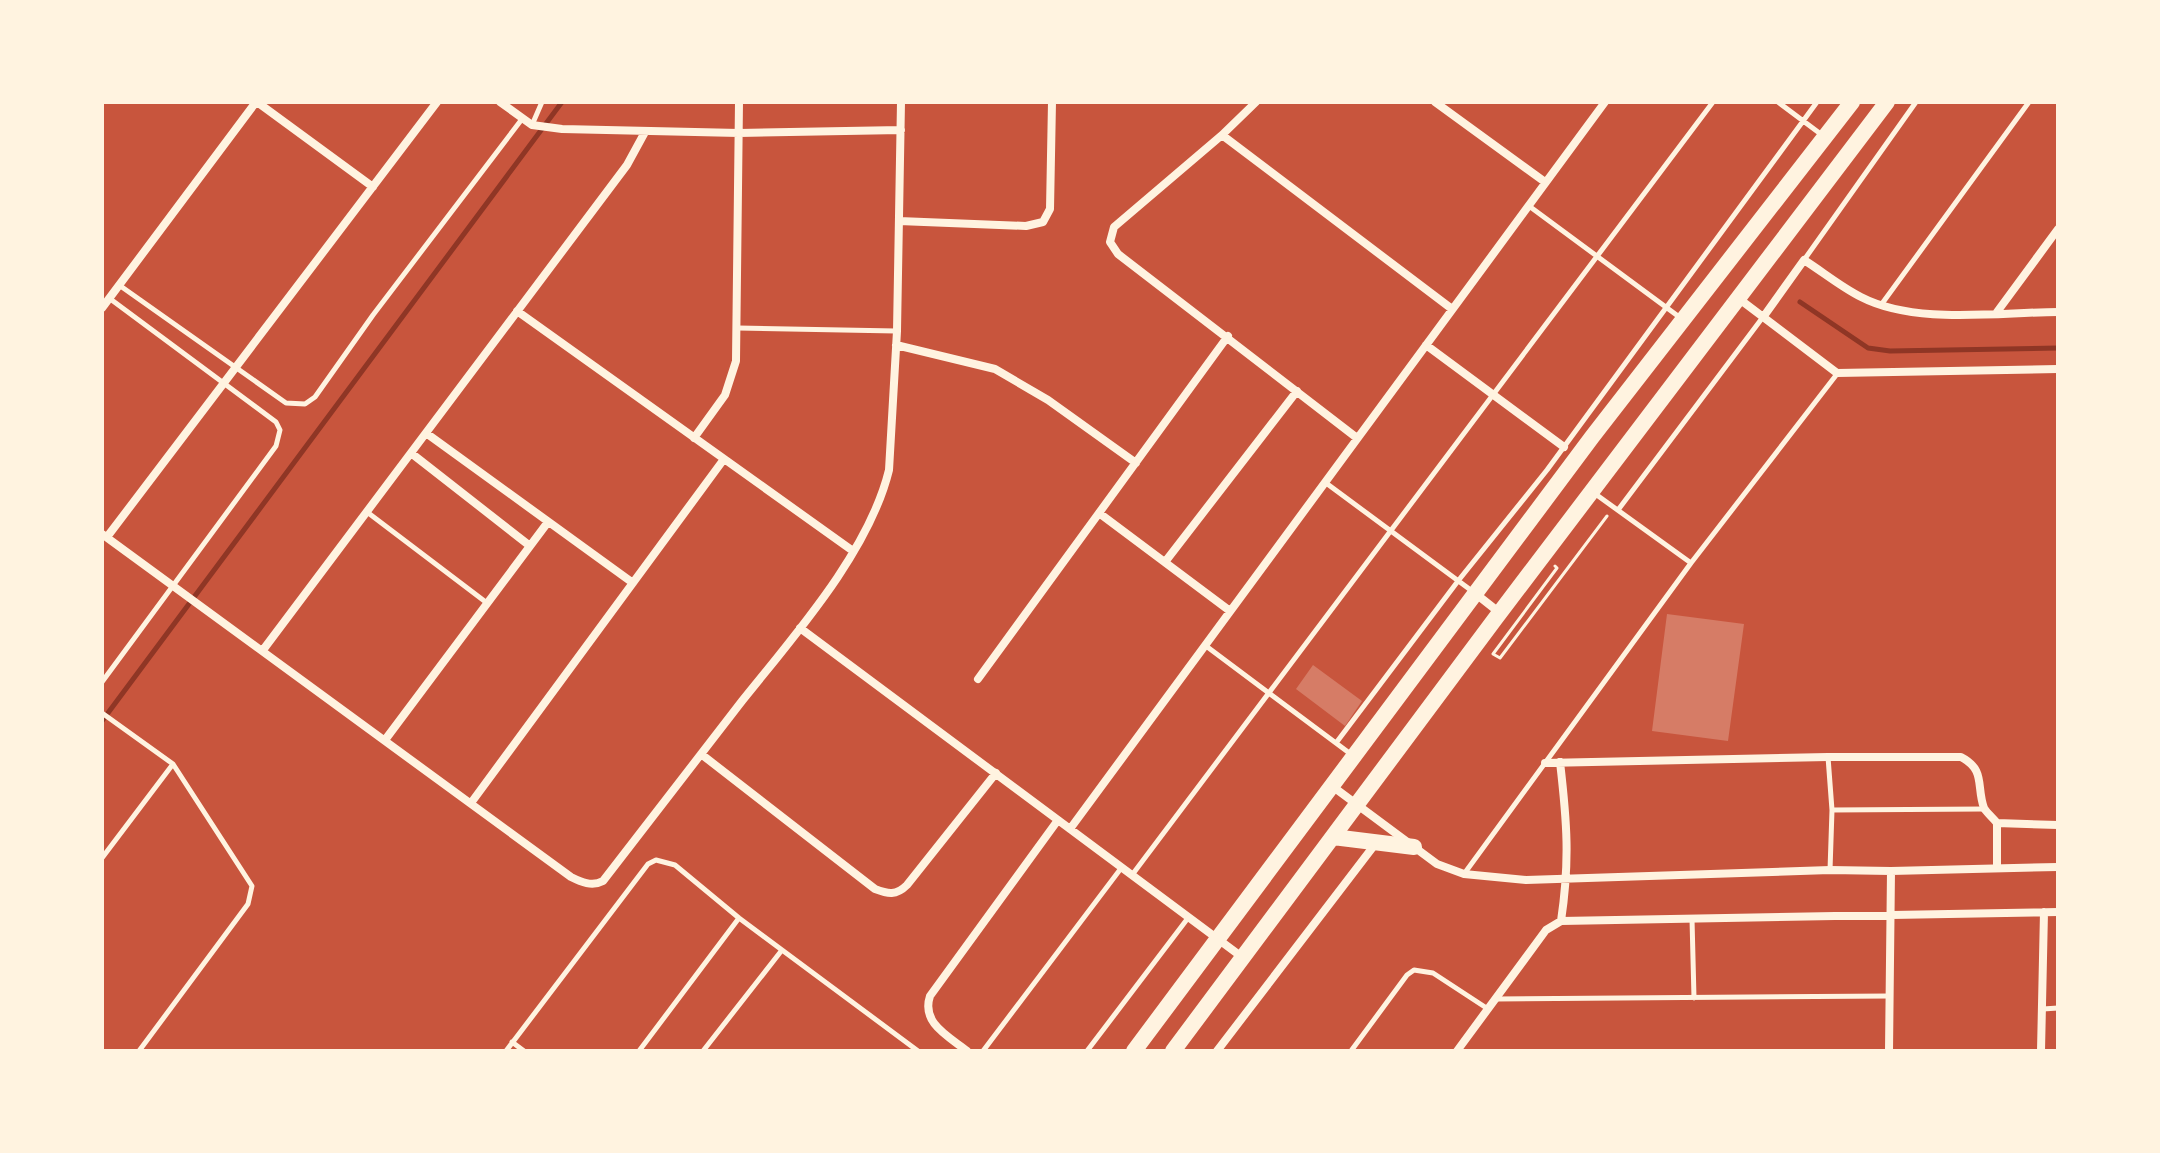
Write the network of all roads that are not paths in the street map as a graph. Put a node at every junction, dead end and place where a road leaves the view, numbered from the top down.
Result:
1 (256, 102) edge
2 (437, 102) edge
3 (500, 102) edge
4 (542, 102) edge
5 (739, 102) edge
6 (901, 102) edge
7 (1052, 102) edge
8 (1256, 102) edge
9 (1435, 102) edge
10 (1605, 102) edge
11 (1713, 102) edge
12 (1778, 102) edge
13 (1817, 102) edge
14 (1852, 102) edge
15 (1887, 102) edge
16 (1916, 102) edge
17 (2029, 102) edge
18 (522, 119) junction
19 (1803, 121) junction
20 (532, 125) junction
21 (901, 130) junction
22 (645, 132) junction
23 (739, 133) junction
24 (1222, 135) junction
25 (1824, 136) junction
26 (1545, 182) junction
27 (373, 187) junction
28 (1529, 205) junction
29 (899, 221) junction
30 (2058, 229) edge
31 (1597, 256) junction
32 (1804, 260) junction
33 (119, 285) junction
34 (1738, 298) junction
35 (104, 304) edge
36 (1881, 305) junction
37 (1667, 308) junction
38 (1452, 309) junction
39 (517, 311) junction
40 (1997, 312) junction
41 (2058, 312) edge
42 (1764, 316) junction
43 (1683, 320) junction
44 (738, 328) junction
45 (897, 331) junction
46 (1228, 336) junction
47 (896, 345) junction
48 (1426, 345) junction
49 (236, 367) junction
50 (2058, 369) edge
51 (1837, 373) junction
52 (225, 382) junction
53 (1297, 391) junction
54 (1493, 395) junction
55 (426, 433) junction
56 (694, 438) junction
57 (1357, 438) junction
58 (1564, 447) junction
59 (411, 453) junction
60 (724, 459) junction
61 (1136, 463) junction
62 (1325, 482) junction
63 (1592, 491) junction
64 (1616, 508) junction
65 (366, 512) junction
66 (1099, 513) junction
67 (548, 522) junction
68 (1391, 531) junction
69 (105, 536) edge
70 (530, 546) junction
71 (853, 551) junction
72 (1165, 562) junction
73 (1691, 563) junction
74 (1458, 581) junction
75 (172, 583) junction
76 (633, 583) junction
77 (1476, 594) junction
78 (487, 603) junction
79 (1230, 611) junction
80 (1500, 613) junction
81 (800, 628) junction
82 (1205, 645) junction
83 (263, 650) junction
84 (978, 679) dead end
85 (102, 682) edge
86 (1269, 693) junction
87 (102, 713) edge
88 (385, 740) junction
89 (1336, 743) junction
90 (701, 754) junction
91 (1354, 756) junction
92 (1828, 757) junction
93 (1560, 762) junction
94 (1545, 763) junction
95 (173, 764) junction
96 (996, 773) junction
97 (1332, 786) junction
98 (471, 803) junction
99 (1357, 804) junction
100 (1985, 809) junction
101 (1832, 810) junction
102 (1058, 820) junction
103 (1997, 823) junction
104 (2058, 825) edge
105 (1070, 829) junction
106 (1333, 837) junction
107 (1376, 842) junction
108 (1414, 847) junction
109 (102, 858) edge
110 (1122, 867) junction
111 (2058, 867) edge
112 (1997, 868) junction
113 (1830, 870) junction
114 (1891, 871) junction
115 (1464, 874) junction
116 (1132, 875) junction
117 (1567, 879) junction
118 (2044, 912) junction
119 (2058, 912) edge
120 (1891, 915) junction
121 (1189, 917) junction
122 (739, 918) junction
123 (1692, 919) junction
124 (1561, 921) junction
125 (1217, 938) junction
126 (782, 950) junction
127 (1243, 957) junction
128 (1890, 996) junction
129 (1694, 998) junction
130 (1495, 999) junction
131 (2058, 1008) edge
132 (1488, 1009) junction
133 (2042, 1009) junction
134 (512, 1042) junction
135 (139, 1051) edge
136 (506, 1051) edge
137 (524, 1051) edge
138 (639, 1051) edge
139 (703, 1051) edge
140 (917, 1051) edge
141 (967, 1051) edge
142 (983, 1051) edge
143 (1087, 1051) edge
144 (1134, 1051) edge
145 (1173, 1051) edge
146 (1217, 1051) edge
147 (1351, 1051) edge
148 (1457, 1051) edge
149 (1889, 1051) edge
150 (2041, 1051) edge

1 - 27 street
1 - 33 street
2 - 27 street
3 - 18 street
4 - 20 lane
5 - 23 street
6 - 21 street
7 - 29 street
8 - 24 street
9 - 26 street
10 - 26 street
11 - 31 lane
12 - 19 lane
13 - 19 lane
14 - 25 highway
15 - 34 highway
16 - 32 lane
17 - 36 lane
18 - 20 street
18 - 49 lane
19 - 25 lane
19 - 37 lane
20 - 22 street
21 - 23 street
21 - 29 street
22 - 23 street
22 - 39 street
23 - 44 street
24 - 38 street
24 - 46 street
25 - 43 highway
26 - 28 street
27 - 49 street
28 - 31 lane
28 - 38 street
29 - 45 street
30 - 40 street
31 - 37 lane
31 - 54 lane
32 - 36 street
32 - 42 street
33 - 35 street
33 - 49 lane
34 - 42 street
34 - 63 highway
35 - 52 lane
36 - 40 street
37 - 43 lane
37 - 58 lane
38 - 48 street
39 - 55 street
39 - 56 street
40 - 41 street
42 - 51 street
42 - 64 lane
43 - 77 highway
44 - 45 lane
44 - 56 street
45 - 47 street
46 - 53 street
46 - 61 street
47 - 61 street
47 - 71 street
48 - 54 street
48 - 57 street
49 - 52 street
50 - 51 street
51 - 73 lane
52 - 69 street
52 - 75 lane
53 - 57 street
53 - 72 street
54 - 58 street
54 - 68 lane
55 - 59 street
55 - 67 street
56 - 60 street
57 - 62 street
58 - 74 lane
59 - 65 street
59 - 70 street
60 - 71 street
60 - 76 street
61 - 66 street
62 - 68 lane
62 - 79 street
63 - 64 lane
63 - 80 highway
64 - 73 lane
65 - 78 lane
65 - 83 street
66 - 72 street
66 - 84 street
67 - 70 street
67 - 76 street
68 - 74 lane
68 - 86 lane
69 - 75 street
70 - 78 street
71 - 81 street
72 - 79 street
73 - 94 lane
74 - 77 lane
74 - 89 lane
75 - 83 street
75 - 85 lane
76 - 98 street
77 - 80 street
77 - 91 highway
78 - 88 street
79 - 82 street
80 - 99 highway
81 - 90 street
81 - 96 street
82 - 86 lane
82 - 105 street
83 - 88 street
86 - 89 lane
86 - 116 lane
87 - 95 lane
88 - 98 street
89 - 91 lane
90 - 96 street
90 - 98 street
91 - 97 highway
92 - 93 street
92 - 100 street
92 - 101 lane
93 - 94 street
93 - 117 street
94 - 115 lane
95 - 109 lane
95 - 135 lane
96 - 102 street
97 - 99 street
97 - 125 highway
99 - 106 highway
99 - 108 street
100 - 101 lane
100 - 103 street
101 - 113 lane
102 - 105 street
102 - 141 street
103 - 104 street
103 - 112 street
105 - 110 street
106 - 107 highway
106 - 127 highway
107 - 108 highway
107 - 146 street
108 - 115 street
110 - 116 street
110 - 142 lane
111 - 112 street
112 - 114 street
113 - 114 street
113 - 117 street
114 - 120 street
115 - 117 street
116 - 121 street
117 - 124 street
118 - 119 street
118 - 120 street
118 - 133 street
120 - 123 street
120 - 128 street
121 - 125 street
121 - 143 lane
122 - 126 lane
122 - 134 lane
122 - 138 lane
123 - 124 street
123 - 129 lane
124 - 130 street
125 - 127 street
125 - 144 highway
126 - 139 lane
126 - 140 lane
127 - 145 highway
128 - 129 lane
128 - 149 street
129 - 130 lane
130 - 132 street
131 - 133 lane
132 - 147 lane
132 - 148 street
133 - 150 street
134 - 136 lane
134 - 137 lane

